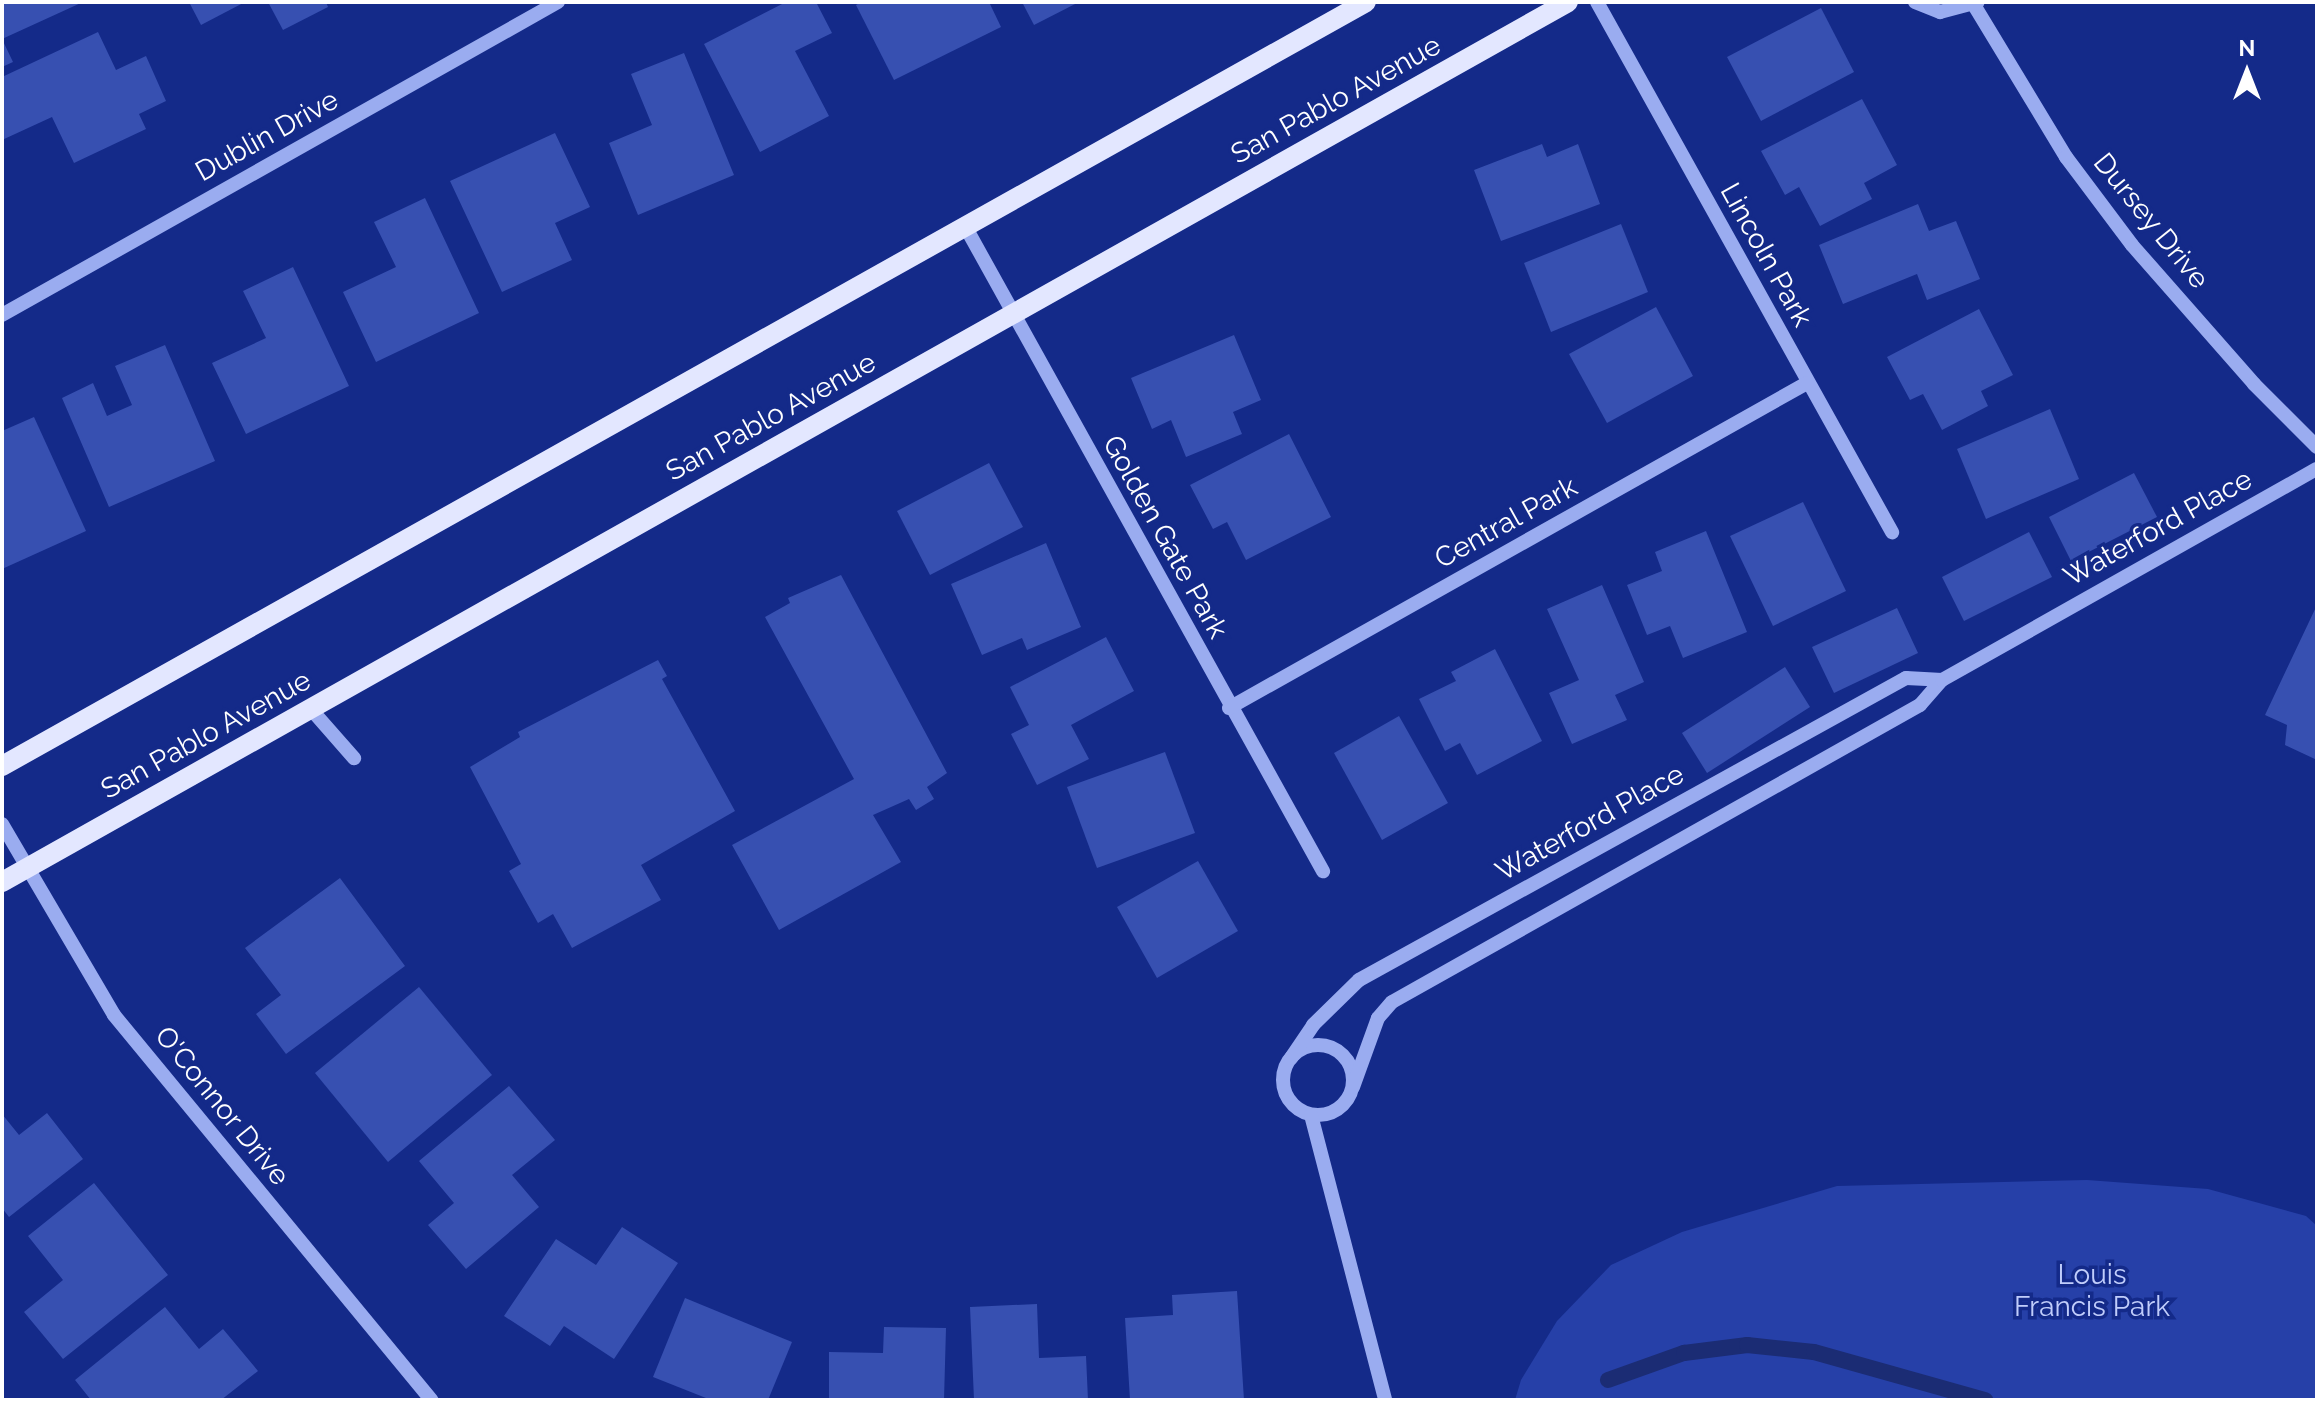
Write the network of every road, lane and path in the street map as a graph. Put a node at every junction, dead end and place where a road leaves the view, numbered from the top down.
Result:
1 (558, 2) edge
2 (1366, 2) edge
3 (1568, 2) edge
4 (1597, 2) edge
5 (1915, 2) edge
6 (1976, 3) edge
7 (965, 226) junction
8 (1012, 313) junction
9 (2, 315) edge
10 (1807, 383) junction
11 (2317, 447) edge
12 (2317, 469) edge
13 (1892, 532) dead end
14 (1942, 680) junction
15 (310, 708) junction
16 (1229, 708) junction
17 (354, 758) dead end
18 (2, 766) edge
19 (2, 824) edge
20 (26, 869) junction
21 (1323, 871) dead end
22 (2, 882) edge
23 (1291, 1058) junction
24 (1353, 1087) junction
25 (1311, 1115) junction
26 (431, 1400) edge
27 (1385, 1400) edge

1 - 9 street, Dublin Drive
2 - 7 main road
3 - 8 main road, San Pablo Avenue
4 - 10 street, Lincoln Park
5 - 6 street, Dursey Drive
6 - 11 street, Dursey Drive
7 - 8 street, Golden Gate Park
7 - 18 main road
8 - 15 main road, San Pablo Avenue
8 - 16 street, Golden Gate Park
10 - 13 street, Lincoln Park
10 - 16 street, Central Park
12 - 14 street, Waterford Place
14 - 23 street, Waterford Place
14 - 24 street, Waterford Place
15 - 17 street
15 - 20 main road, San Pablo Avenue
16 - 21 street, Golden Gate Park
19 - 20 street, O'Connor Drive
20 - 22 main road, San Pablo Avenue
20 - 26 street, O'Connor Drive
23 - 24 street
23 - 25 street, Waterford Place
24 - 25 street, Waterford Place
25 - 27 street, Waterford Place

